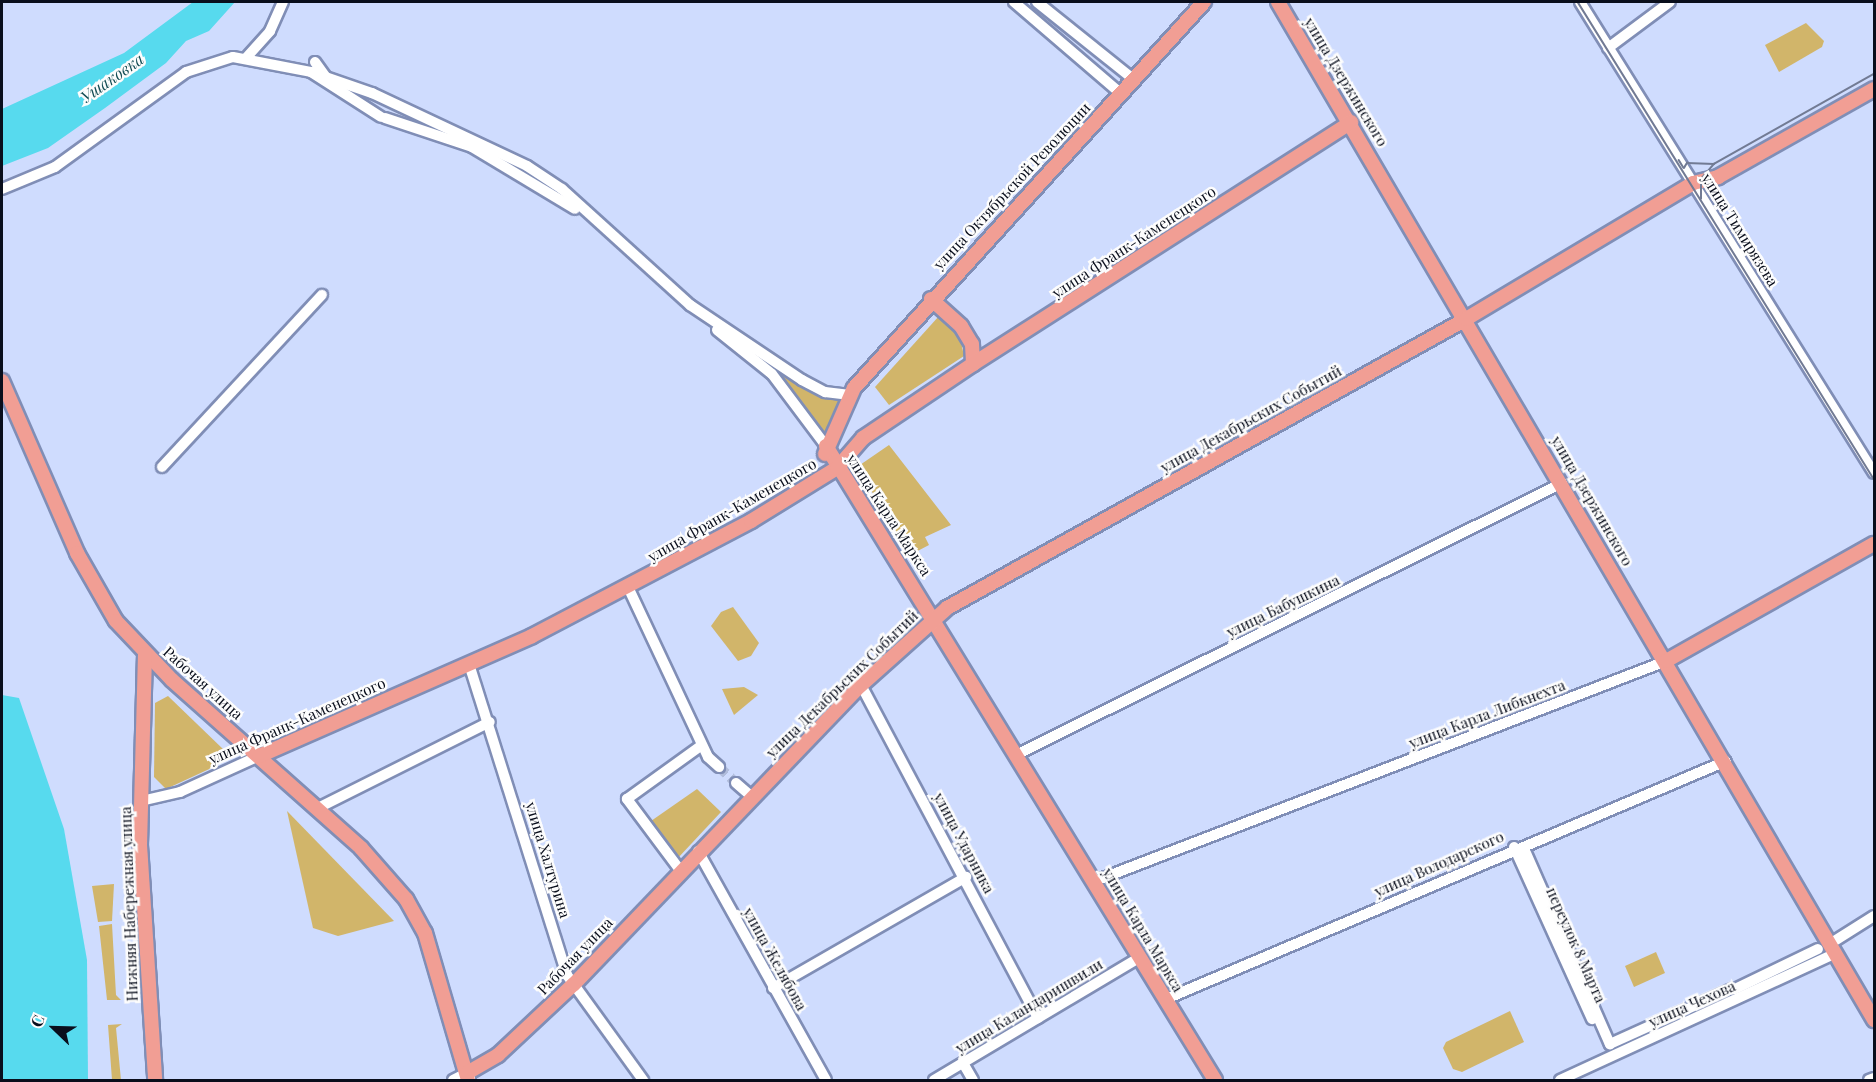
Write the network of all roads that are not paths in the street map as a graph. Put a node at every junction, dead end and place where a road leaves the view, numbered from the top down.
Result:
1 (283, 2) edge
2 (1014, 2) edge
3 (1037, 2) edge
4 (1204, 2) edge
5 (1278, 2) edge
6 (1580, 2) edge
7 (1670, 2) edge
8 (1608, 48) junction
9 (246, 58) junction
10 (313, 67) junction
11 (1133, 79) junction
12 (1875, 89) edge
13 (1120, 93) junction
14 (389, 101) junction
15 (383, 117) junction
16 (1352, 122) junction
17 (1693, 183) junction
18 (2, 189) edge
19 (322, 295) dead end
20 (931, 299) junction
21 (1466, 319) junction
22 (973, 364) junction
23 (2, 381) edge
24 (848, 395) junction
25 (833, 429) junction
26 (826, 446) junction
27 (854, 446) junction
28 (162, 467) dead end
29 (837, 468) junction
30 (1875, 473) edge
31 (816, 482) junction
32 (1562, 483) junction
33 (1875, 544) edge
34 (628, 587) junction
35 (934, 618) junction
36 (145, 654) junction
37 (1666, 661) junction
38 (470, 664) junction
39 (861, 685) junction
40 (490, 722) junction
41 (702, 744) junction
42 (1016, 754) junction
43 (259, 756) junction
44 (1726, 761) junction
45 (719, 767) tunnel mouth
46 (736, 783) tunnel mouth
47 (752, 797) junction
48 (141, 801) junction
49 (318, 808) junction
50 (1514, 847) junction
51 (698, 851) junction
52 (1526, 853) dead end
53 (680, 870) junction
54 (966, 877) junction
55 (1095, 881) junction
56 (1875, 916) edge
57 (1836, 947) junction
58 (1818, 949) dead end
59 (1140, 957) junction
60 (573, 984) junction
61 (774, 988) junction
62 (1166, 999) junction
63 (1038, 1018) junction
64 (1875, 1020) edge
65 (1609, 1056) junction
66 (963, 1063) junction
67 (469, 1078) edge
68 (1875, 1078) edge
69 (155, 1080) edge
70 (453, 1080) edge
71 (643, 1080) edge
72 (826, 1080) edge
73 (934, 1080) edge
74 (973, 1080) edge
75 (1215, 1080) edge
76 (1560, 1080) edge
77 (1869, 1080) edge

1 - 9 street
2 - 13 street
3 - 11 street
4 - 11 main road, улица Октябрьской Революции
5 - 16 main road, улица Дзержинского
6 - 8 street, улица Тимирязева
7 - 8 street
8 - 17 street, улица Тимирязева
9 - 10 street
9 - 18 street
10 - 14 street
10 - 15 street, улица Карла Маркса
11 - 13 main road, улица Октябрьской Революции
12 - 17 main road, улица Декабрьских Событий
13 - 20 main road, улица Октябрьской Революции
14 - 15 street
14 - 24 street
15 - 26 street, улица Карла Маркса
16 - 21 main road, улица Дзержинского
16 - 22 main road, улица Франк-Каменецкого
17 - 21 main road, улица Декабрьских Событий
17 - 30 street, улица Тимирязева
19 - 28 street
20 - 22 main road
20 - 24 main road, улица Октябрьской Революции
21 - 32 main road, улица Дзержинского
21 - 35 main road, улица Декабрьских Событий
22 - 27 main road, улица Франк-Каменецкого
23 - 36 main road, Рабочая улица
24 - 25 main road, улица Октябрьской Революции
25 - 26 main road, улица Октябрьской Революции
25 - 27 main road
26 - 29 main road, улица Карла Маркса
26 - 31 main road, улица Октябрьской Революции
27 - 29 main road, улица Франк-Каменецкого
29 - 31 main road, улица Франк-Каменецкого
29 - 35 main road, улица Карла Маркса
31 - 34 main road, улица Франк-Каменецкого
32 - 37 main road, улица Дзержинского
32 - 42 street, улица Бабушкина
33 - 37 main road, улица Карла Либкнехта
34 - 38 main road, улица Франк-Каменецкого
34 - 41 street
35 - 39 main road, улица Декабрьских Событий
35 - 42 main road, улица Карла Маркса
36 - 43 main road, Рабочая улица
36 - 48 main road, Нижняя Набережная улица
37 - 44 main road, улица Дзержинского
37 - 55 street, улица Карла Либкнехта
38 - 40 street, улица Халтурина
38 - 43 main road, улица Франк-Каменецкого
39 - 47 main road, улица Декабрьских Событий
39 - 54 street, улица Ударника
40 - 49 street
40 - 60 street, улица Халтурина
41 - 45 street
41 - 53 street
42 - 55 main road, улица Карла Маркса
43 - 48 street, улица Франк-Каменецкого
43 - 49 main road, Рабочая улица
44 - 50 street, улица Володарского
44 - 57 main road, улица Дзержинского
46 - 47 street
47 - 51 main road, улица Декабрьских Событий
48 - 69 main road, Нижняя Набережная улица
49 - 67 main road, Рабочая улица
50 - 62 street, улица Володарского
50 - 65 street, переулок 8 Марта
51 - 53 main road, Рабочая улица
51 - 61 street, улица Желябова
52 - 58 street
53 - 60 main road, Рабочая улица
54 - 61 street
54 - 63 street, улица Ударника
55 - 59 main road, улица Карла Маркса
56 - 57 street, улица Чехова
57 - 64 main road, улица Дзержинского
57 - 65 street, улица Чехова
59 - 62 main road, улица Карла Маркса
59 - 63 street, улица Каландаришвили
60 - 67 main road, Рабочая улица
60 - 71 street, улица Халтурина
61 - 72 street, улица Желябова
62 - 75 main road, улица Карла Маркса
63 - 66 street, улица Каландаришвили
65 - 76 street, улица Чехова
66 - 73 street, улица Каландаришвили
66 - 74 street
67 - 70 street
68 - 77 street

